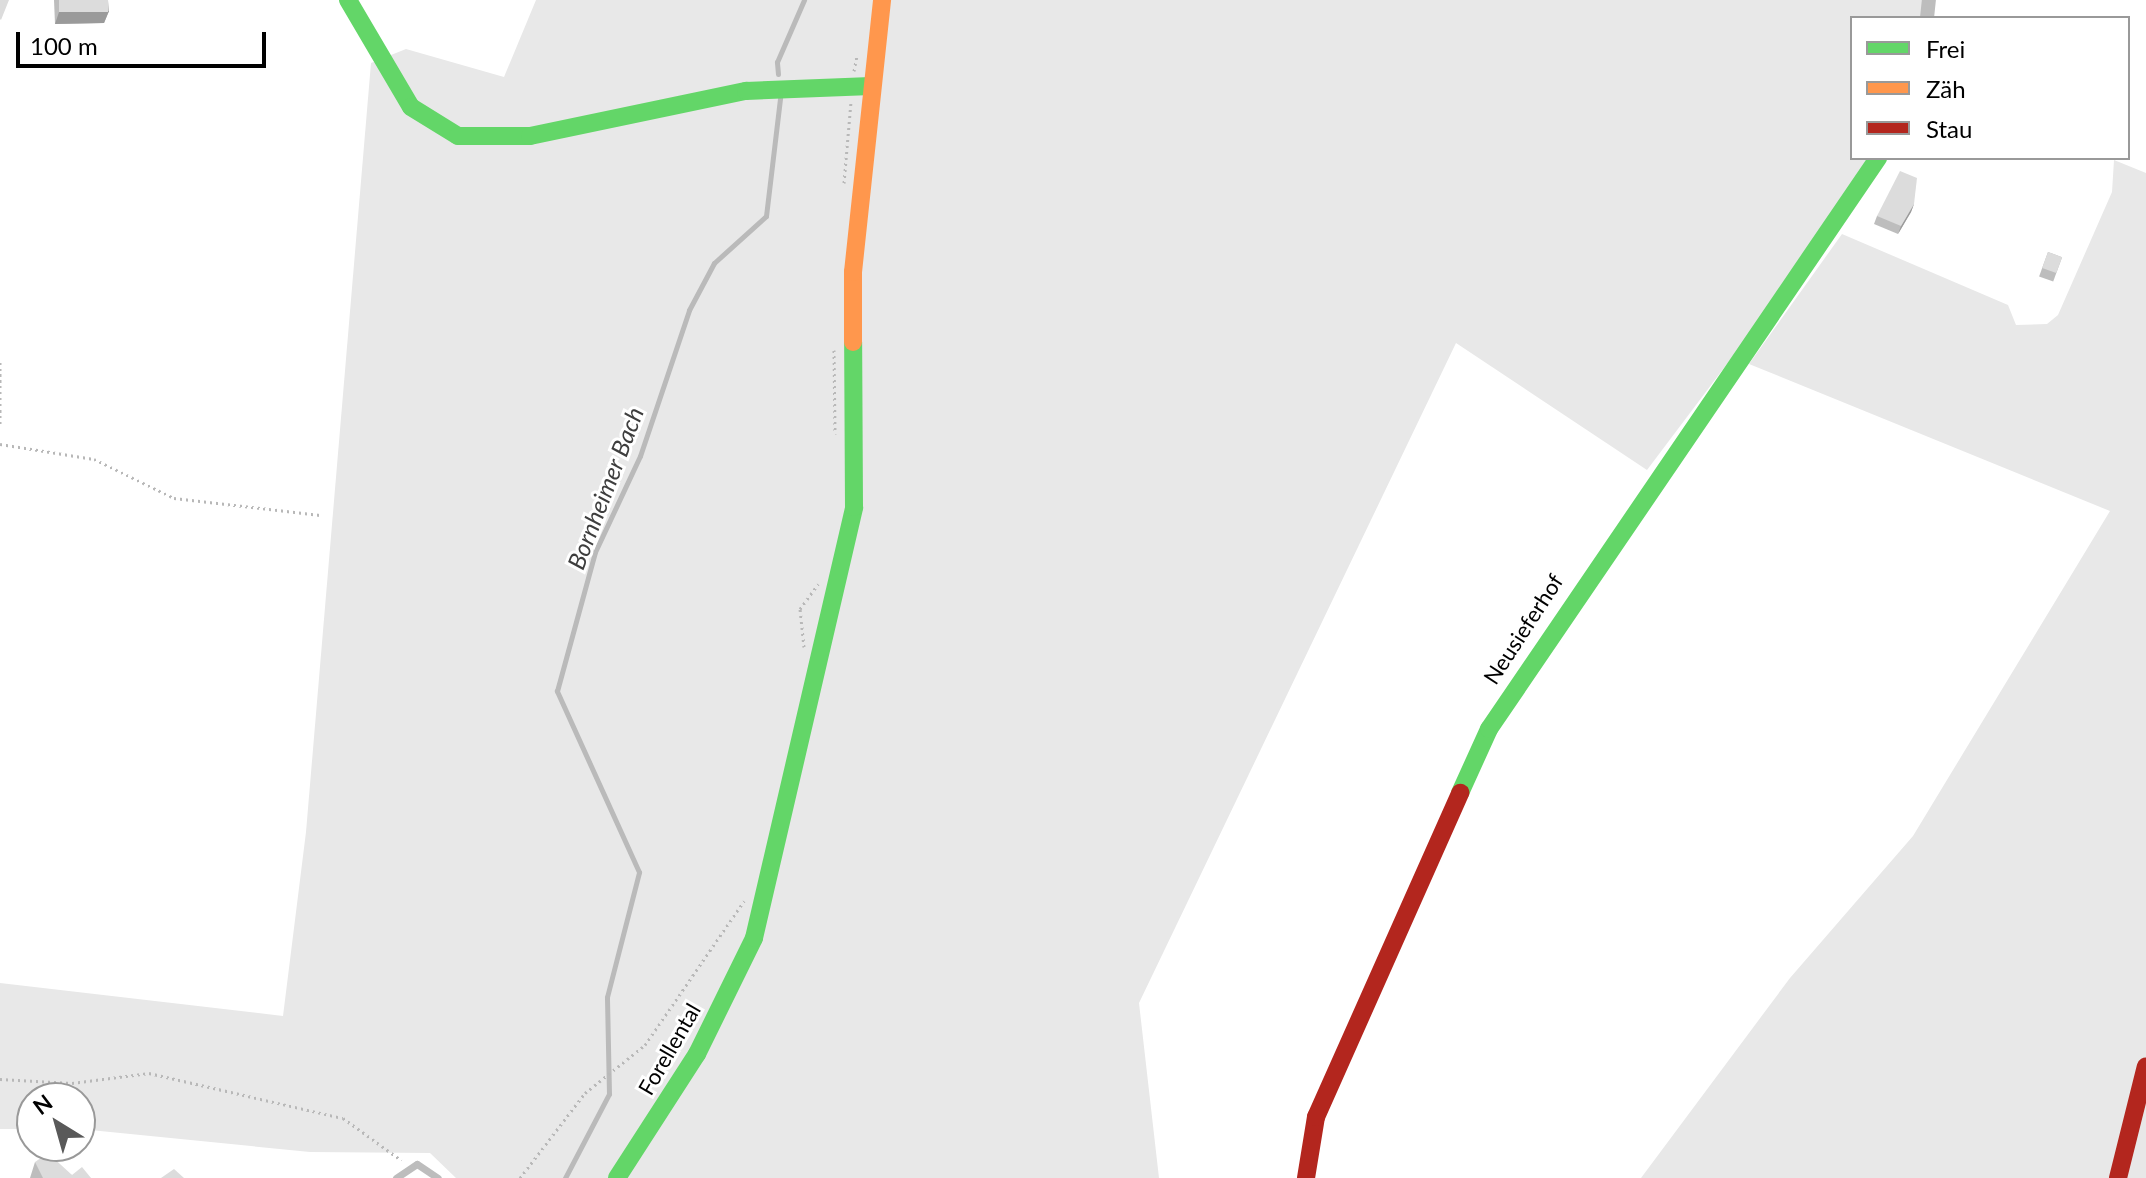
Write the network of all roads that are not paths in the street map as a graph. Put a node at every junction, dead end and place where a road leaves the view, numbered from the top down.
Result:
1 (348, 0) edge
2 (882, 0) edge
3 (862, 86) junction
4 (1877, 160) edge
5 (2146, 1066) edge
6 (396, 1178) edge
7 (438, 1178) edge
8 (617, 1178) edge
9 (1306, 1178) edge
10 (2118, 1178) edge

1 - 3 street
2 - 3 street, Forellental
3 - 8 street, Forellental
4 - 9 street, Neusieferhof
5 - 10 street
6 - 7 lane

